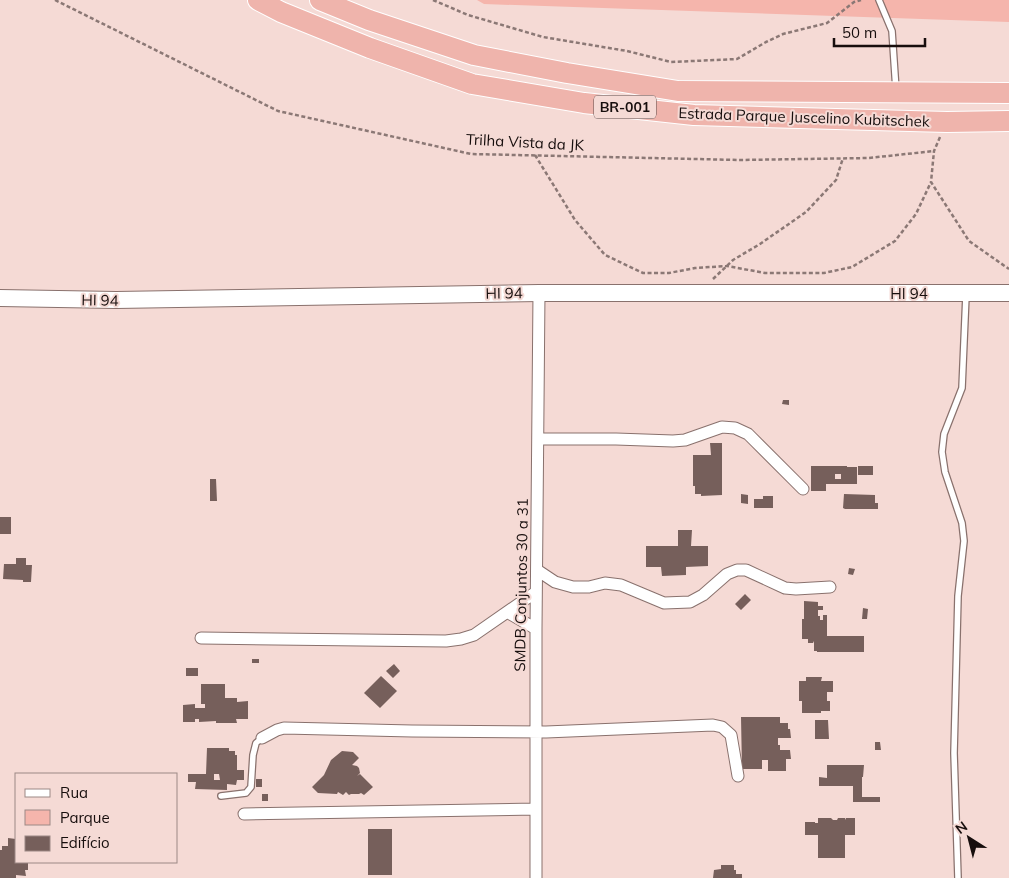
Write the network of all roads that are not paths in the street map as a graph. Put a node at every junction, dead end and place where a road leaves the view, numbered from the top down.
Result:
1 (258, 0) edge
2 (320, 0) edge
3 (879, 0) edge
4 (896, 92) junction
5 (1009, 92) edge
6 (1009, 121) edge
7 (539, 292) junction
8 (966, 293) junction
9 (1009, 293) edge
10 (0, 298) edge
11 (538, 439) junction
12 (803, 489) dead end
13 (537, 570) junction
14 (830, 587) dead end
15 (536, 592) junction
16 (507, 612) junction
17 (536, 629) junction
18 (201, 638) dead end
19 (535, 732) junction
20 (262, 738) joint
21 (738, 776) dead end
22 (221, 796) dead end
23 (536, 809) junction
24 (244, 814) dead end
25 (536, 878) edge
26 (958, 878) edge

1 - 6 highway, Estrada Parque Juscelino Kubitschek / BR-001
2 - 4 highway, Estrada Parque Juscelino Kubitschek / BR-001
3 - 4 lane
4 - 5 highway, Estrada Parque Juscelino Kubitschek / BR-001
7 - 8 street, HI 94
7 - 10 street, HI 94
7 - 11 street, SMDB Conjuntos 30 a 31
8 - 9 street, HI 94
8 - 26 lane
11 - 12 street
11 - 13 street, SMDB Conjuntos 30 a 31
13 - 14 street
13 - 15 street, SMDB Conjuntos 30 a 31
15 - 16 street
15 - 17 street, SMDB Conjuntos 30 a 31
16 - 17 street
16 - 18 street
17 - 19 street, SMDB Conjuntos 30 a 31
19 - 20 street
19 - 21 street
19 - 23 street, SMDB Conjuntos 30 a 31
20 - 22 lane
23 - 24 street
23 - 25 street, SMDB Conjuntos 30 a 31

